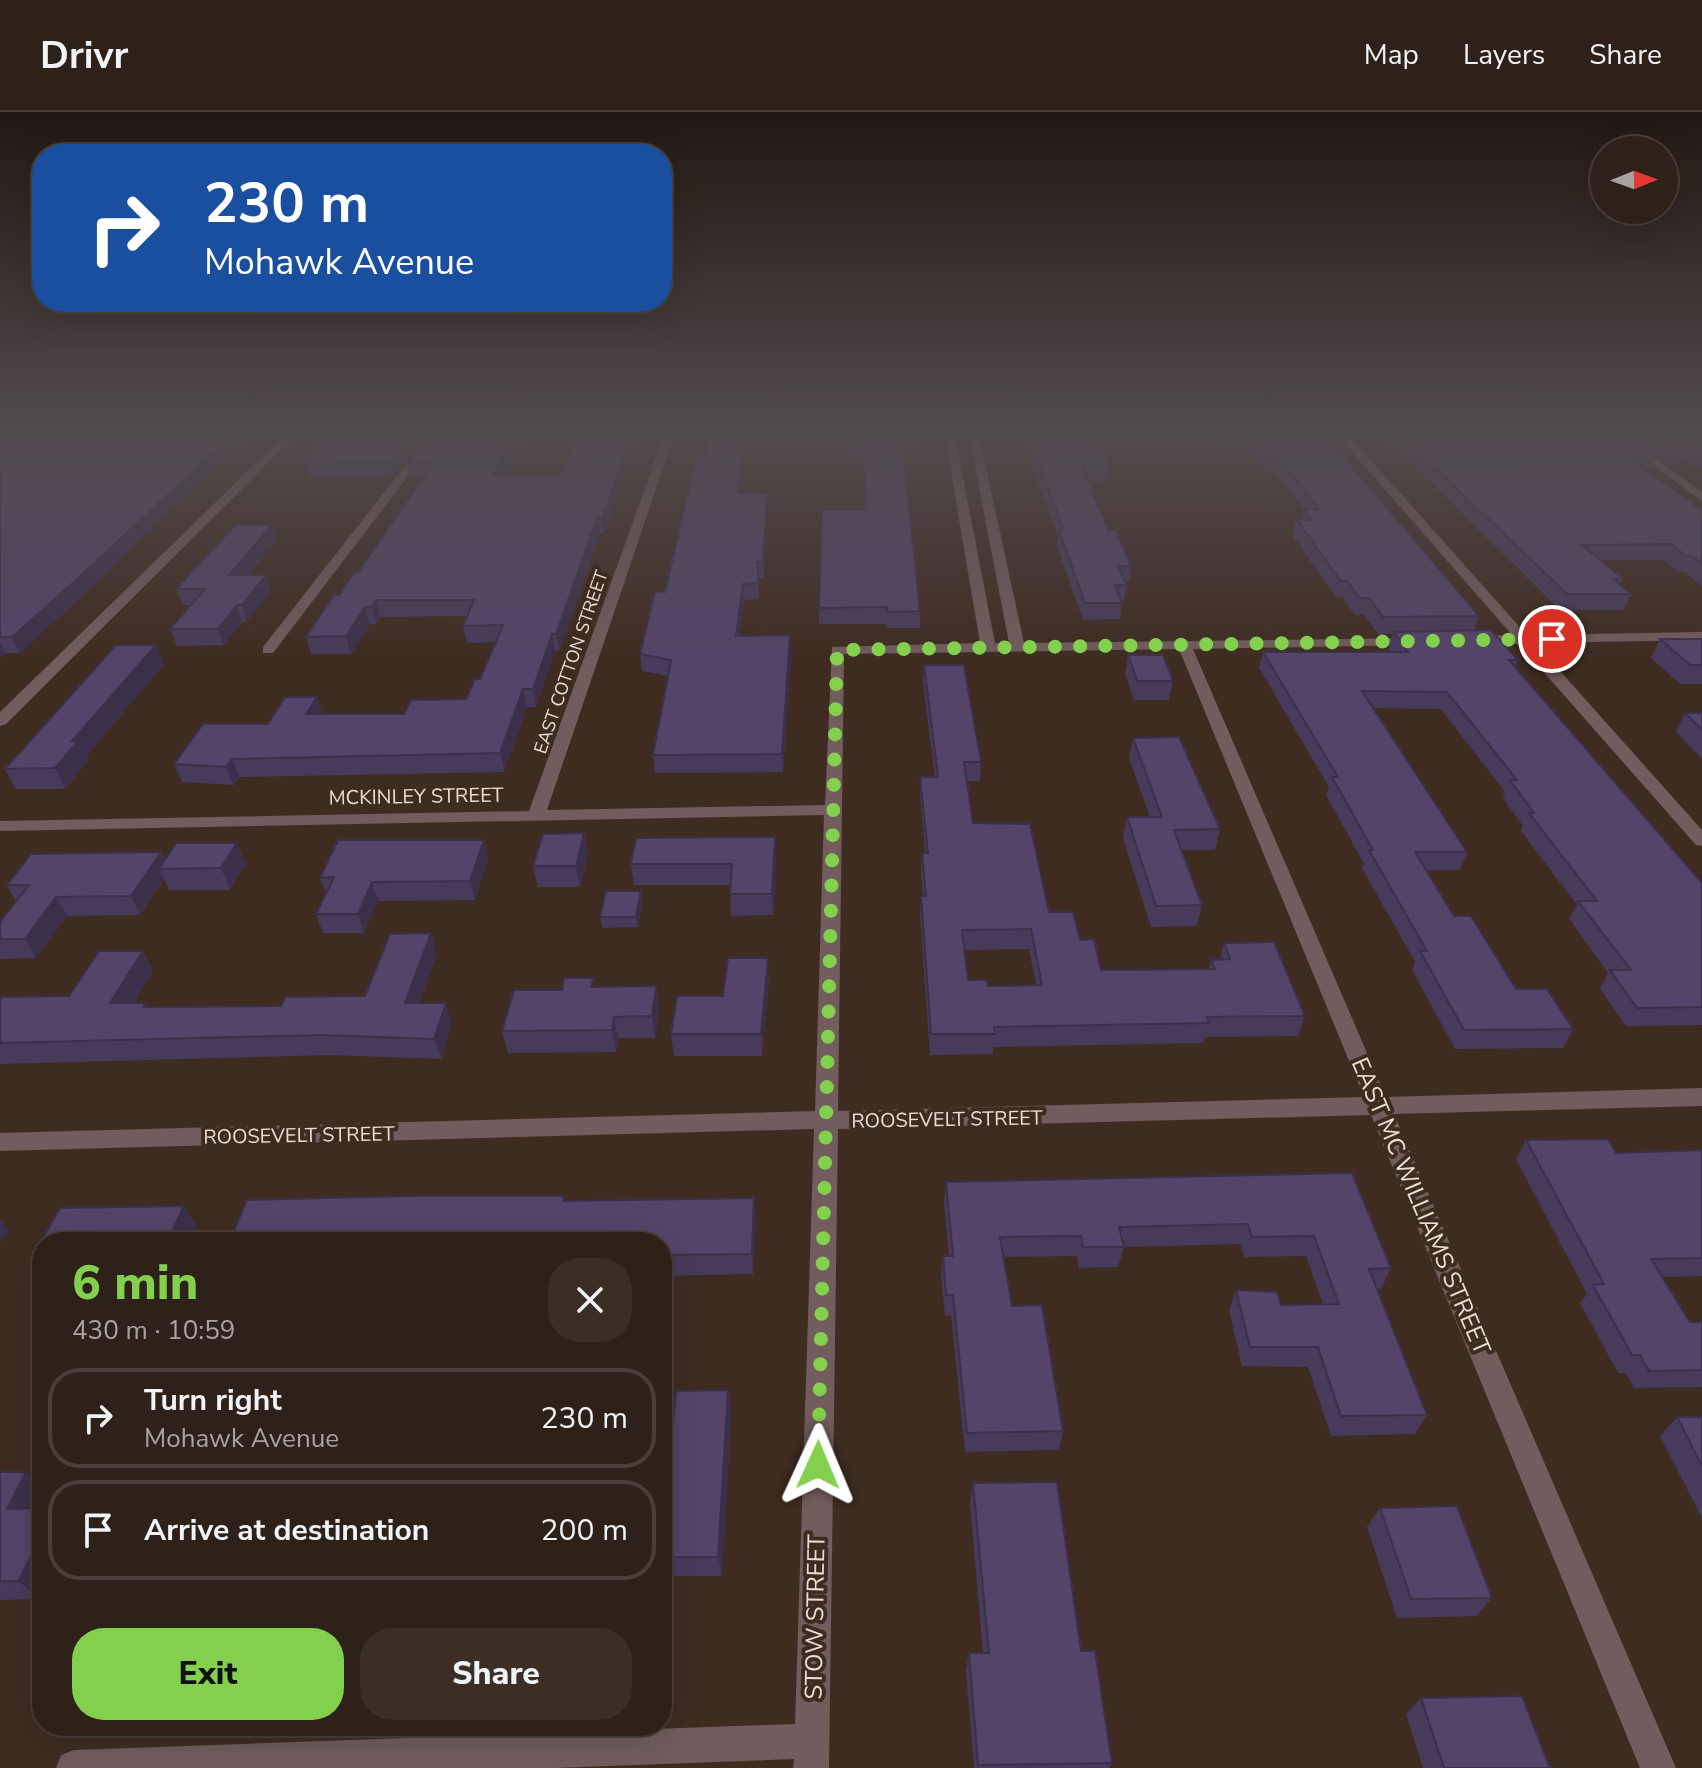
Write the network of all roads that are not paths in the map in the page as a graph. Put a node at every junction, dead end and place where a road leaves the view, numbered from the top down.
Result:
1 (217, 507) edge
2 (378, 507) edge
3 (644, 507) edge
4 (963, 507) edge
5 (989, 507) edge
6 (1407, 507) edge
7 (1702, 636) edge
8 (1525, 639) junction
9 (1184, 644) junction
10 (988, 645) junction
11 (1017, 645) junction
12 (268, 650) dead end
13 (0, 721) edge
14 (833, 810) junction
15 (536, 816) junction
16 (0, 826) edge
17 (1702, 841) edge
18 (1702, 1097) edge
19 (1380, 1108) junction
20 (826, 1122) junction
21 (0, 1142) edge
22 (812, 1754) edge
23 (74, 1768) edge
24 (1658, 1768) edge

1 - 13 street
2 - 12 street
3 - 15 street, EAST COTTON STREET
4 - 10 street
5 - 11 street
6 - 8 street
7 - 8 street
8 - 9 street
8 - 17 street
9 - 11 street
9 - 19 street, EAST MC WILLIAMS STREET
10 - 11 street
10 - 14 street, STOW STREET
14 - 15 street, MCKINLEY STREET
14 - 20 street, STOW STREET
15 - 16 street, MCKINLEY STREET
18 - 19 street, ROOSEVELT STREET
19 - 20 street, ROOSEVELT STREET
19 - 24 street, EAST MC WILLIAMS STREET
20 - 21 street, ROOSEVELT STREET
20 - 22 street, STOW STREET
22 - 23 street

